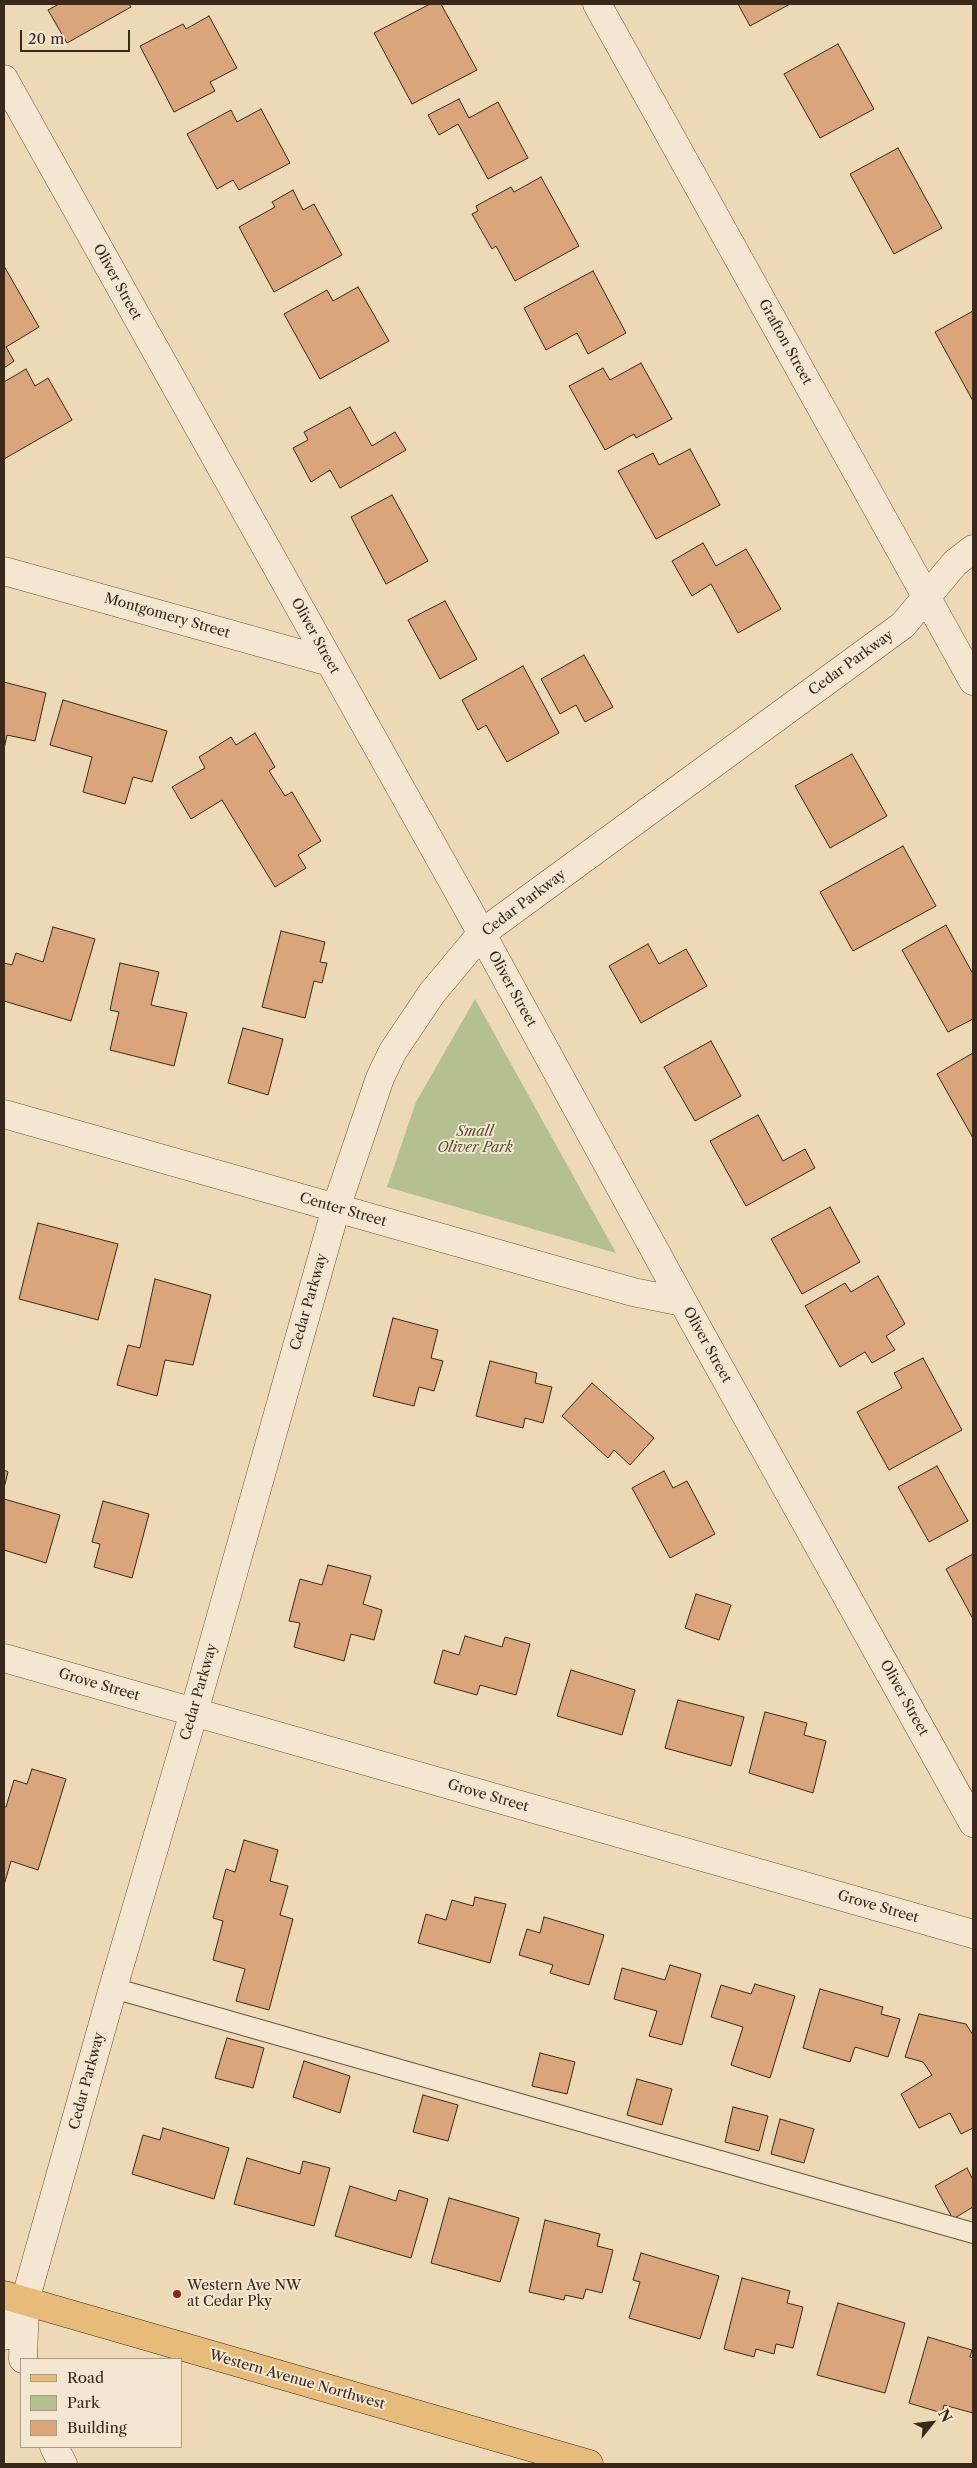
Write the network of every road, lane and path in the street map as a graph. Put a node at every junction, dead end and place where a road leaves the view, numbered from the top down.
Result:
1 (597, 4) edge
2 (4, 79) edge
3 (973, 549) edge
4 (4, 571) edge
5 (927, 598) junction
6 (330, 662) junction
7 (973, 681) edge
8 (482, 933) junction
9 (4, 1114) edge
10 (336, 1208) junction
11 (684, 1302) junction
12 (4, 1658) edge
13 (194, 1712) junction
14 (973, 1823) edge
15 (973, 1934) edge
16 (113, 1988) junction
17 (973, 2233) edge
18 (15, 2298) edge
19 (4, 2336) edge
20 (23, 2358) edge
21 (55, 2448) edge
22 (63, 2464) edge
23 (589, 2464) edge

1 - 5 street, Grafton Street
2 - 6 street, Oliver Street
3 - 5 street, Cedar Parkway
4 - 6 street, Montgomery Street
5 - 7 street, Grafton Street
5 - 8 street, Cedar Parkway
6 - 8 street, Oliver Street
8 - 10 street, Cedar Parkway
8 - 11 street, Oliver Street
9 - 10 street, Center Street
10 - 11 street, Center Street
10 - 13 street, Cedar Parkway
11 - 14 street, Oliver Street
12 - 13 street, Grove Street
13 - 15 street, Grove Street
13 - 16 street, Cedar Parkway
16 - 17 lane
16 - 18 street, Cedar Parkway
18 - 19 street
18 - 20 street
18 - 23 main road, Western Avenue Northwest
21 - 22 street

